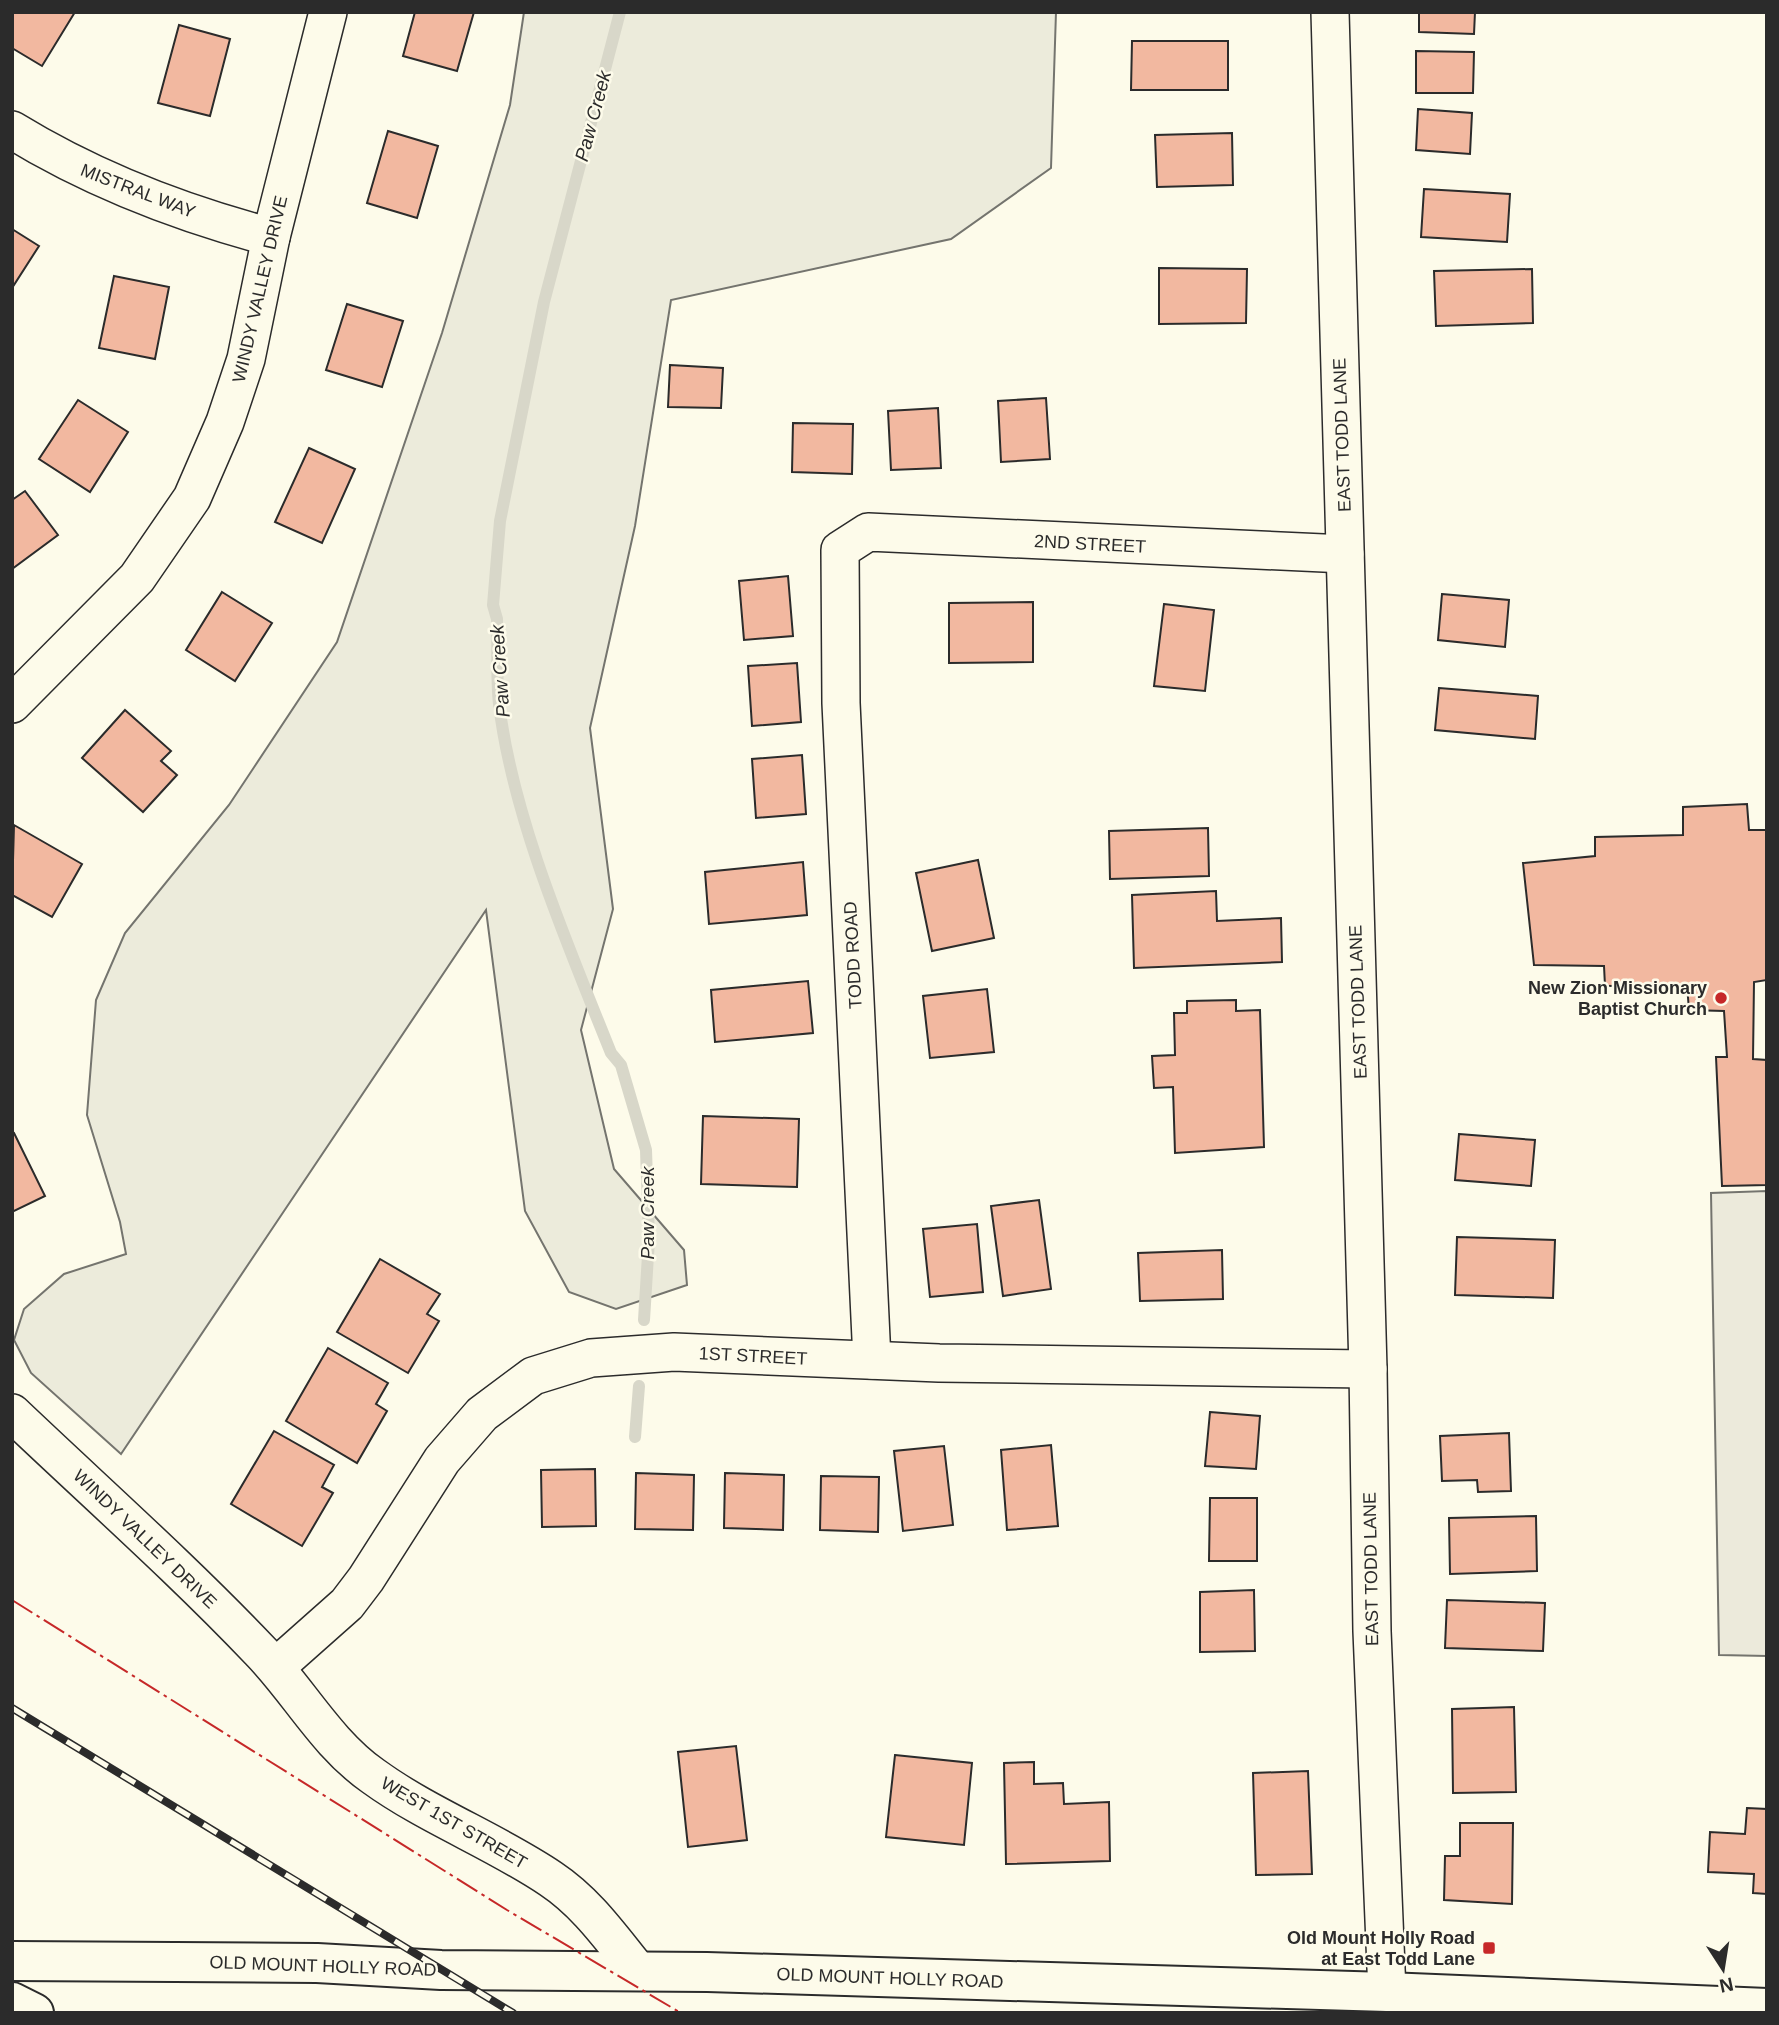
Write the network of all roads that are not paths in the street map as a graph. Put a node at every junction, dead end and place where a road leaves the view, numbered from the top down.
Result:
1 (328, 12) edge
2 (1330, 12) edge
3 (12, 130) edge
4 (271, 237) junction
5 (841, 550) joint
6 (1345, 554) junction
7 (15, 695) edge
8 (872, 1360) junction
9 (1368, 1369) junction
10 (12, 1413) edge
11 (276, 1667) junction
12 (12, 1961) edge
13 (638, 1971) junction
14 (1387, 1992) junction
15 (12, 2002) edge
16 (1767, 2008) edge
17 (34, 2013) edge

1 - 4 street, WINDY VALLEY DRIVE
2 - 6 street, EAST TODD LANE
3 - 4 street, MISTRAL WAY
4 - 7 street, WINDY VALLEY DRIVE
5 - 6 street, 2ND STREET
5 - 8 street, TODD ROAD
6 - 9 street, EAST TODD LANE
8 - 9 street, 1ST STREET
8 - 11 street, 1ST STREET
9 - 14 street, EAST TODD LANE
10 - 11 street, WINDY VALLEY DRIVE
11 - 13 street, WEST 1ST STREET
12 - 13 street, OLD MOUNT HOLLY ROAD
13 - 14 street, OLD MOUNT HOLLY ROAD
14 - 16 street, OLD MOUNT HOLLY ROAD
15 - 17 street

